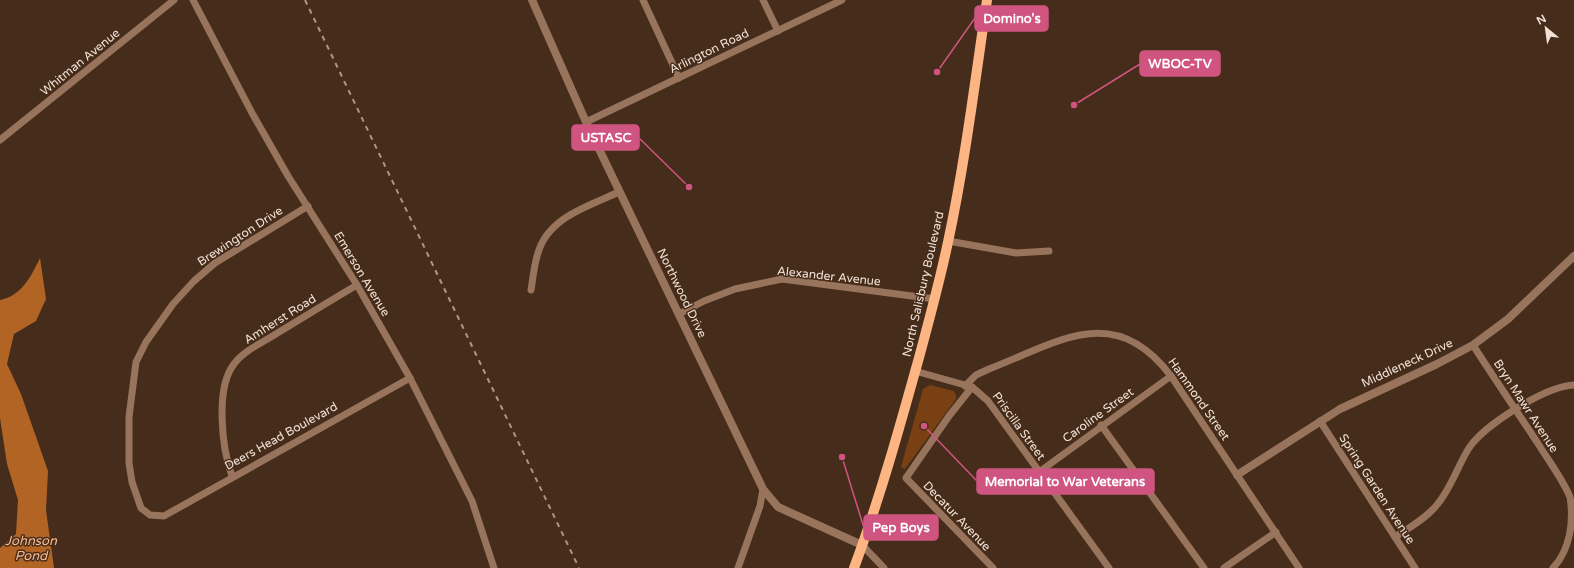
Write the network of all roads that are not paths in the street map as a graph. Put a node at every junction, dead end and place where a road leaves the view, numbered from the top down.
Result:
1 (174, 0) edge
2 (192, 0) edge
3 (532, 0) edge
4 (643, 0) edge
5 (763, 0) edge
6 (842, 0) edge
7 (987, 0) edge
8 (778, 31) junction
9 (679, 78) junction
10 (586, 122) junction
11 (0, 140) edge
12 (619, 192) junction
13 (308, 206) junction
14 (948, 241) junction
15 (1049, 251) dead end
16 (1574, 256) edge
17 (357, 285) junction
18 (531, 290) dead end
19 (935, 299) junction
20 (679, 314) junction
21 (1473, 345) junction
22 (916, 371) junction
23 (1171, 376) junction
24 (410, 378) junction
25 (1574, 385) edge
26 (968, 386) junction
27 (1515, 410) junction
28 (1320, 421) junction
29 (1101, 425) junction
30 (1039, 472) junction
31 (1237, 475) junction
32 (232, 476) junction
33 (906, 478) joint
34 (763, 489) junction
35 (164, 516) joint
36 (1276, 532) junction
37 (1395, 537) junction
38 (862, 545) junction
39 (494, 568) edge
40 (738, 568) edge
41 (854, 568) edge
42 (884, 568) edge
43 (993, 568) edge
44 (1109, 568) edge
45 (1204, 568) edge
46 (1224, 568) edge
47 (1299, 568) edge
48 (1415, 568) edge
49 (1553, 568) edge

1 - 11 street, Whitman Avenue
2 - 13 street, Emerson Avenue
3 - 10 street, Northwood Drive
4 - 9 street
5 - 8 street
6 - 8 street, Arlington Road
7 - 14 main road, North Salisbury Boulevard
8 - 9 street, Arlington Road
9 - 10 street, Arlington Road
10 - 12 street, Northwood Drive
12 - 18 street
12 - 20 street, Northwood Drive
13 - 17 street, Emerson Avenue
13 - 35 street, Brewington Drive
14 - 15 street
14 - 19 main road, North Salisbury Boulevard
16 - 21 street, Middleneck Drive
17 - 24 street, Emerson Avenue
17 - 32 street, Amherst Road
19 - 20 street, Alexander Avenue
19 - 22 main road, North Salisbury Boulevard
20 - 34 street, Northwood Drive
21 - 27 street, Bryn Mawr Avenue
21 - 28 street, Middleneck Drive
22 - 26 street, Priscilla Street
22 - 38 main road, North Salisbury Boulevard
23 - 26 street, Hammond Street
23 - 29 street, Caroline Street
23 - 31 street, Hammond Street
24 - 32 street, Deers Head Boulevard
24 - 39 street, Emerson Avenue
25 - 27 street
26 - 30 street, Priscilla Street
26 - 33 street, Hammond Street
27 - 37 street
27 - 49 street, Bryn Mawr Avenue
28 - 31 street, Middleneck Drive
28 - 37 street, Spring Garden Avenue
29 - 30 street, Caroline Street
29 - 45 street
30 - 44 street, Priscilla Street
31 - 36 street, Hammond Street
32 - 35 street, Deers Head Boulevard
33 - 43 street, Decatur Avenue
34 - 38 street, Northwood Drive
34 - 40 street
36 - 46 street
36 - 47 street, Hammond Street
37 - 48 street, Spring Garden Avenue
38 - 41 main road, North Salisbury Boulevard
38 - 42 street

